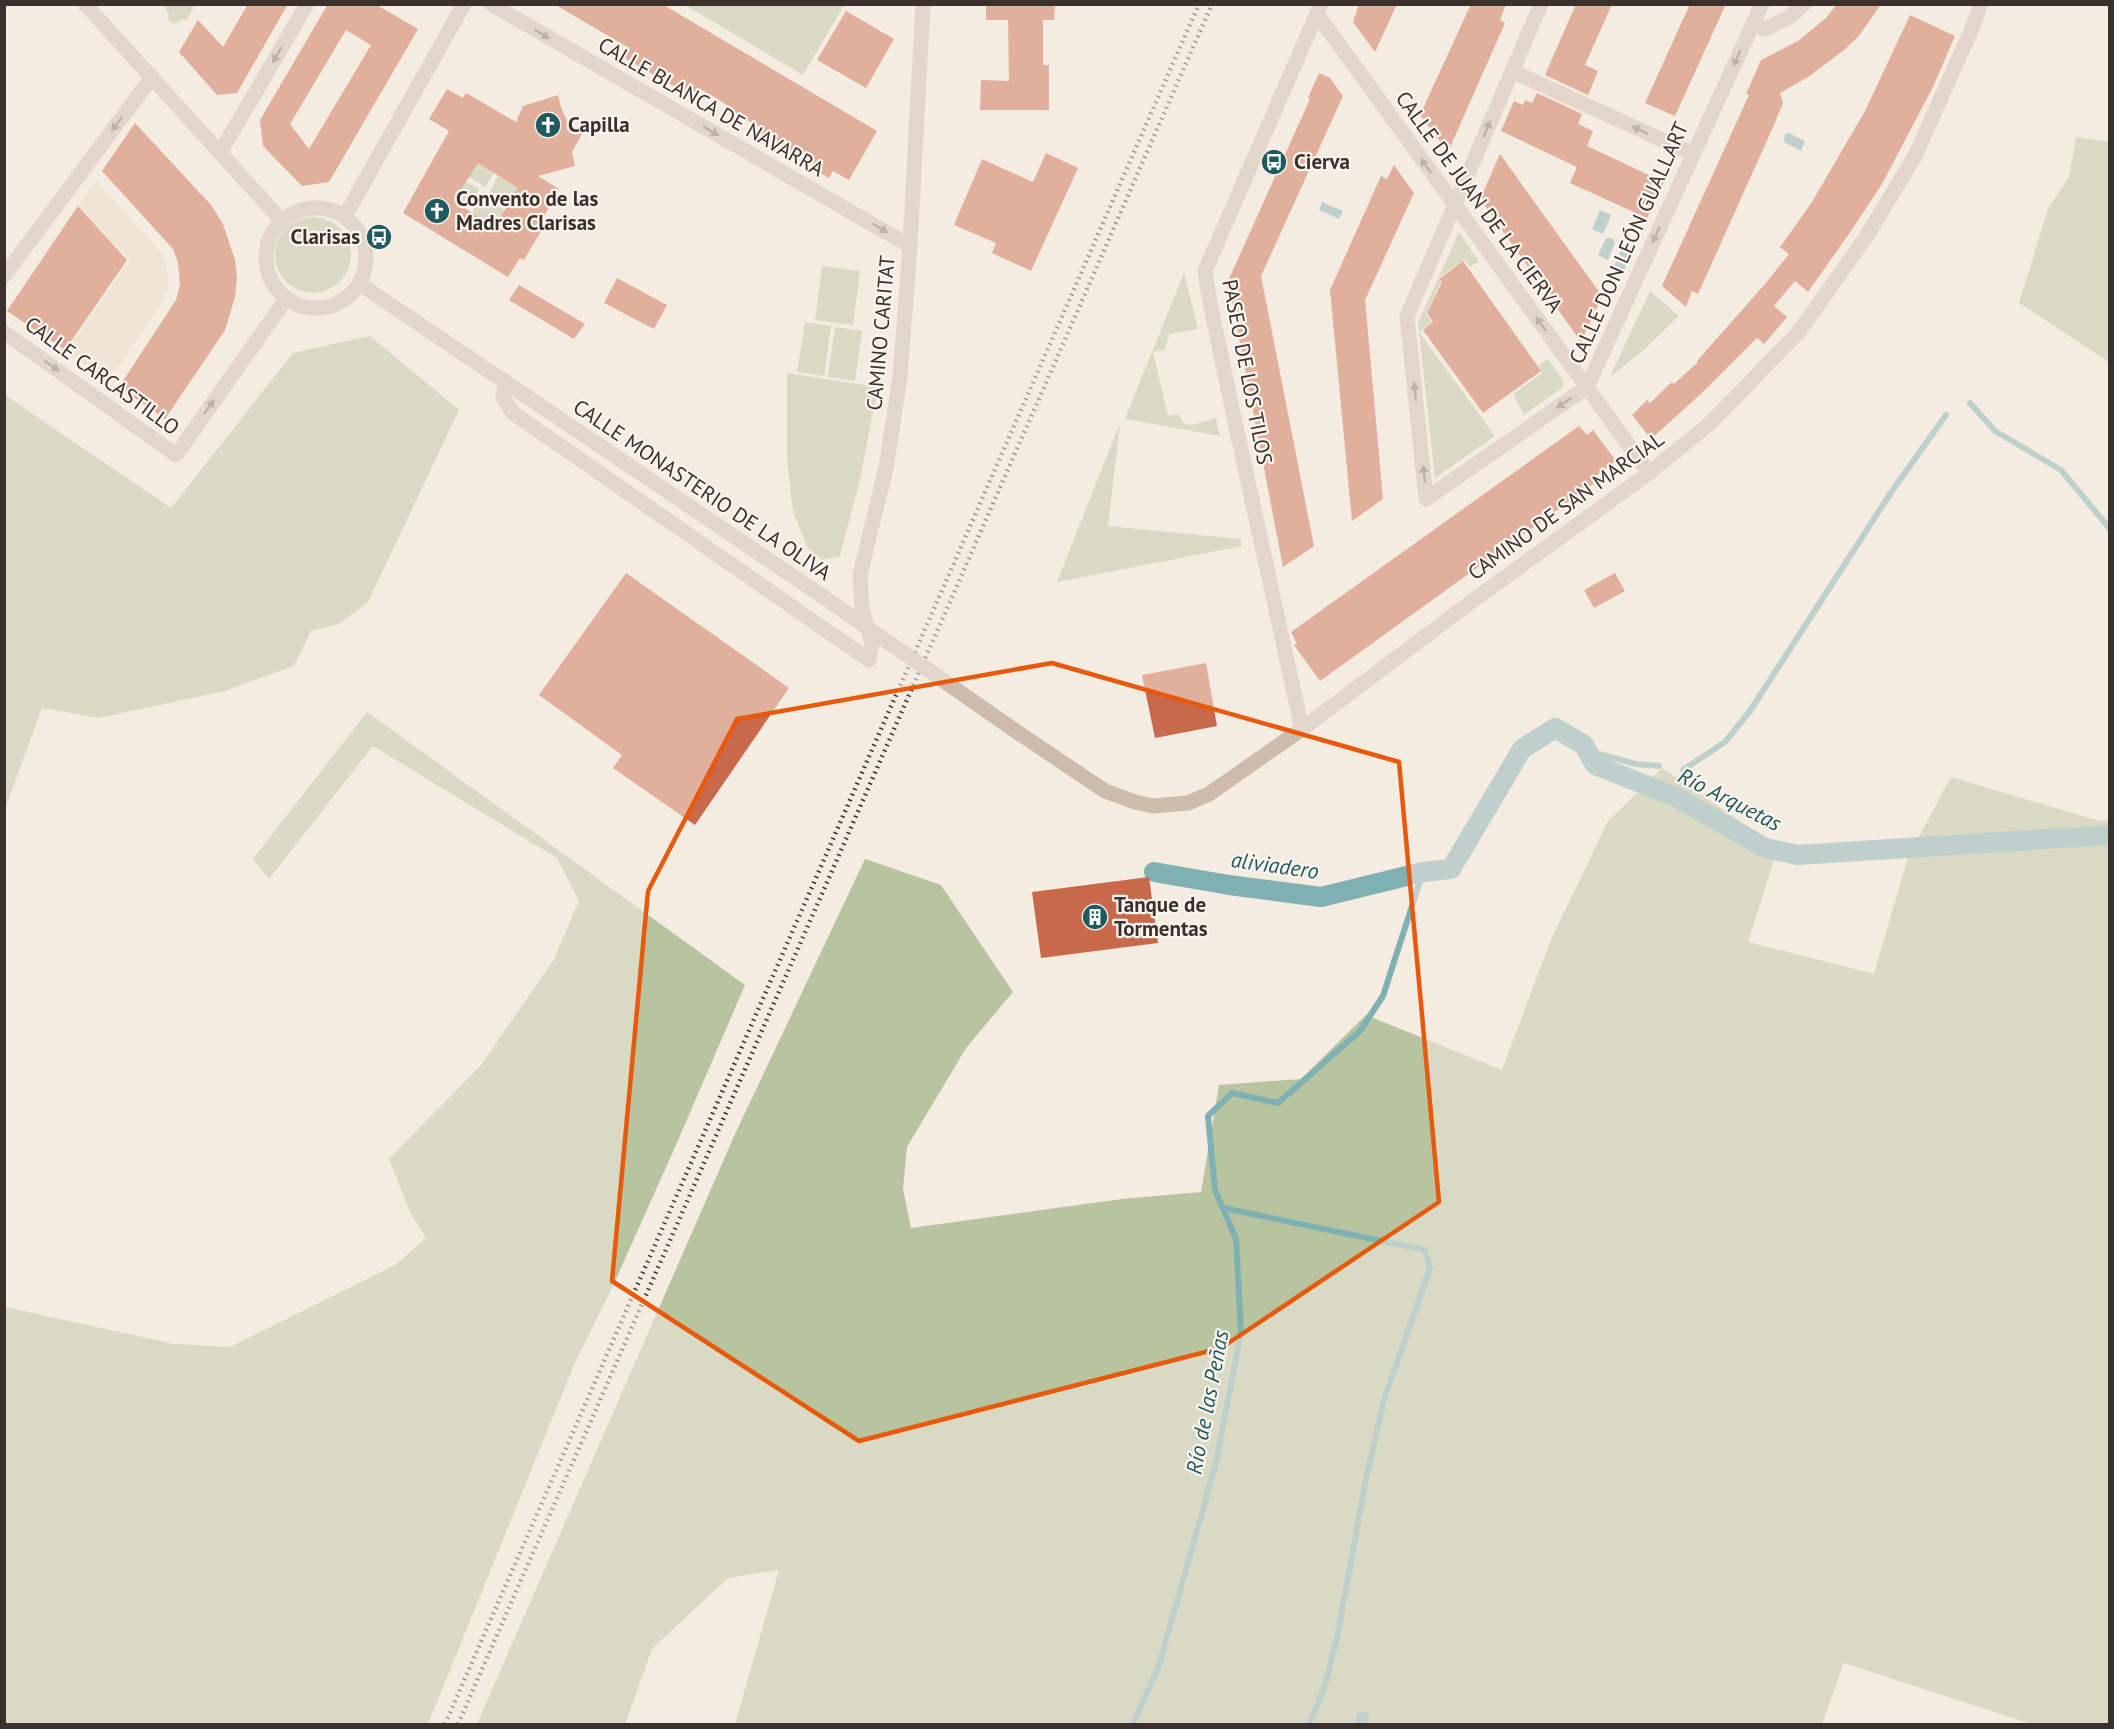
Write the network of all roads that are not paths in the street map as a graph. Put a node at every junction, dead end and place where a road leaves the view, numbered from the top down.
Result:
1 (85, 4) edge
2 (307, 4) edge
3 (464, 4) edge
4 (491, 4) edge
5 (923, 4) edge
6 (1541, 4) edge
7 (1762, 4) edge
8 (1804, 4) edge
9 (1980, 4) edge
10 (1319, 9) edge
11 (1753, 24) junction
12 (1512, 71) junction
13 (152, 77) junction
14 (220, 153) junction
15 (1693, 154) junction
16 (1454, 205) junction
17 (345, 216) junction
18 (281, 220) junction
19 (910, 246) junction
20 (4, 276) edge
21 (360, 284) junction
22 (286, 299) junction
23 (4, 332) edge
24 (505, 381) junction
25 (1587, 387) junction
26 (1649, 473) junction
27 (1302, 729) junction
28 (1020, 734) joint

1 - 13 street
2 -> 14 street
3 - 17 street
4 -> 19 street, CALLE BLANCA DE NAVARRA
5 - 19 street, CAMINO CARITAT
6 - 12 street
7 - 11 street, CALLE DON LEÓN GUALLART
8 - 11 street
9 - 26 street, CAMINO DE SAN MARCIAL
16 -> 10 street, CALLE DE JUAN DE LA CIERVA
10 - 27 street, PASEO DE LOS TILOS
11 -> 15 street, CALLE DON LEÓN GUALLART
15 -> 12 street
16 -> 12 street
13 - 14 street
13 -> 20 street
14 - 18 street
15 -> 25 street, CALLE DON LEÓN GUALLART
25 -> 16 street, CALLE DE JUAN DE LA CIERVA
25 -> 16 street, CALLE DON LEÓN GUALLART
17 - 18 street
17 - 21 street
18 - 22 street
19 - 24 street, CAMINO CARITAT
21 - 22 street
21 - 24 street, CALLE MONASTERIO DE LA OLIVA
23 -> 22 street, CALLE CARCASTILLO
24 - 28 street, CALLE MONASTERIO DE LA OLIVA, bridge
25 - 26 street, CALLE DE JUAN DE LA CIERVA
26 - 27 street, CAMINO DE SAN MARCIAL
27 - 28 street, CAMINO DE SAN MARCIAL

